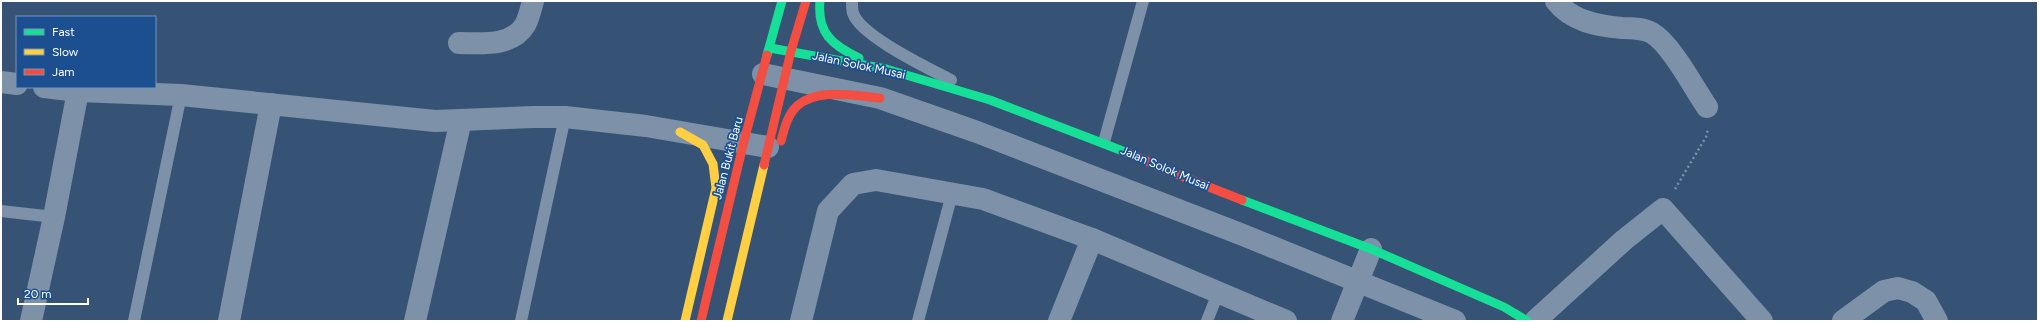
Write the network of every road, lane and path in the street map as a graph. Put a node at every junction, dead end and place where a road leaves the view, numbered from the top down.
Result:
1 (533, 1) edge
2 (782, 1) edge
3 (806, 1) edge
4 (820, 1) edge
5 (852, 1) edge
6 (1143, 1) edge
7 (1556, 1) edge
8 (459, 43) dead end
9 (770, 48) junction
10 (791, 51) junction
11 (886, 69) junction
12 (763, 74) junction
13 (784, 78) junction
14 (1, 82) edge
15 (16, 84) edge
16 (52, 88) edge
17 (78, 91) junction
18 (181, 95) junction
19 (880, 98) junction
20 (990, 100) junction
21 (271, 104) junction
22 (1707, 107) joint
23 (565, 117) junction
24 (461, 120) junction
25 (680, 132) junction
26 (744, 141) junction
27 (1104, 142) junction
28 (774, 147) junction
29 (952, 194) junction
30 (764, 208) dead end
31 (1663, 208) junction
32 (1, 211) edge
33 (54, 217) junction
34 (1092, 239) junction
35 (1371, 249) junction
36 (1358, 282) junction
37 (1218, 293) junction
38 (31, 321) edge
39 (134, 321) edge
40 (229, 321) edge
41 (414, 321) edge
42 (521, 321) edge
43 (685, 321) edge
44 (701, 321) edge
45 (727, 321) edge
46 (735, 321) edge
47 (801, 321) edge
48 (918, 321) edge
49 (1059, 321) edge
50 (1207, 321) edge
51 (1286, 321) edge
52 (1342, 321) edge
53 (1455, 321) edge
54 (1527, 321) edge
55 (1536, 321) edge
56 (1762, 321) edge
57 (1843, 321) edge
58 (1937, 321) edge

1 - 8 street
2 - 9 main road, Jalan Bukit Baru
3 - 10 main road
4 - 11 main road
5 - 20 lane
6 - 27 lane
7 - 22 street
9 - 10 main road, Jalan Solok Musai
9 - 12 main road, Jalan Bukit Baru
10 - 11 main road, Jalan Solok Musai
10 - 13 main road
11 - 20 main road, Jalan Solok Musai
12 - 13 street
12 - 26 main road, Jalan Bukit Baru
13 - 19 street
13 - 28 main road
14 - 15 street
16 - 17 street
17 - 18 street
17 - 33 street
18 - 21 street
18 - 39 lane
19 - 28 main road
19 - 36 street
20 - 27 main road, Jalan Solok Musai
21 - 24 street
21 - 40 street
22 - 31 path
23 - 24 street
23 - 25 street
23 - 42 lane
24 - 41 street
25 - 26 street
25 - 43 main road
26 - 28 street
26 - 44 main road, Jalan Bukit Baru
27 - 35 main road, Jalan Solok Musai
28 - 45 main road
29 - 34 street
29 - 47 street
29 - 48 lane
30 - 46 main road
31 - 55 street
31 - 56 street
32 - 33 lane
33 - 38 street
34 - 37 street
34 - 49 street
35 - 36 street
35 - 54 main road, Jalan Solok Musai
36 - 52 street
36 - 53 street
37 - 50 lane
37 - 51 street
57 - 58 street

